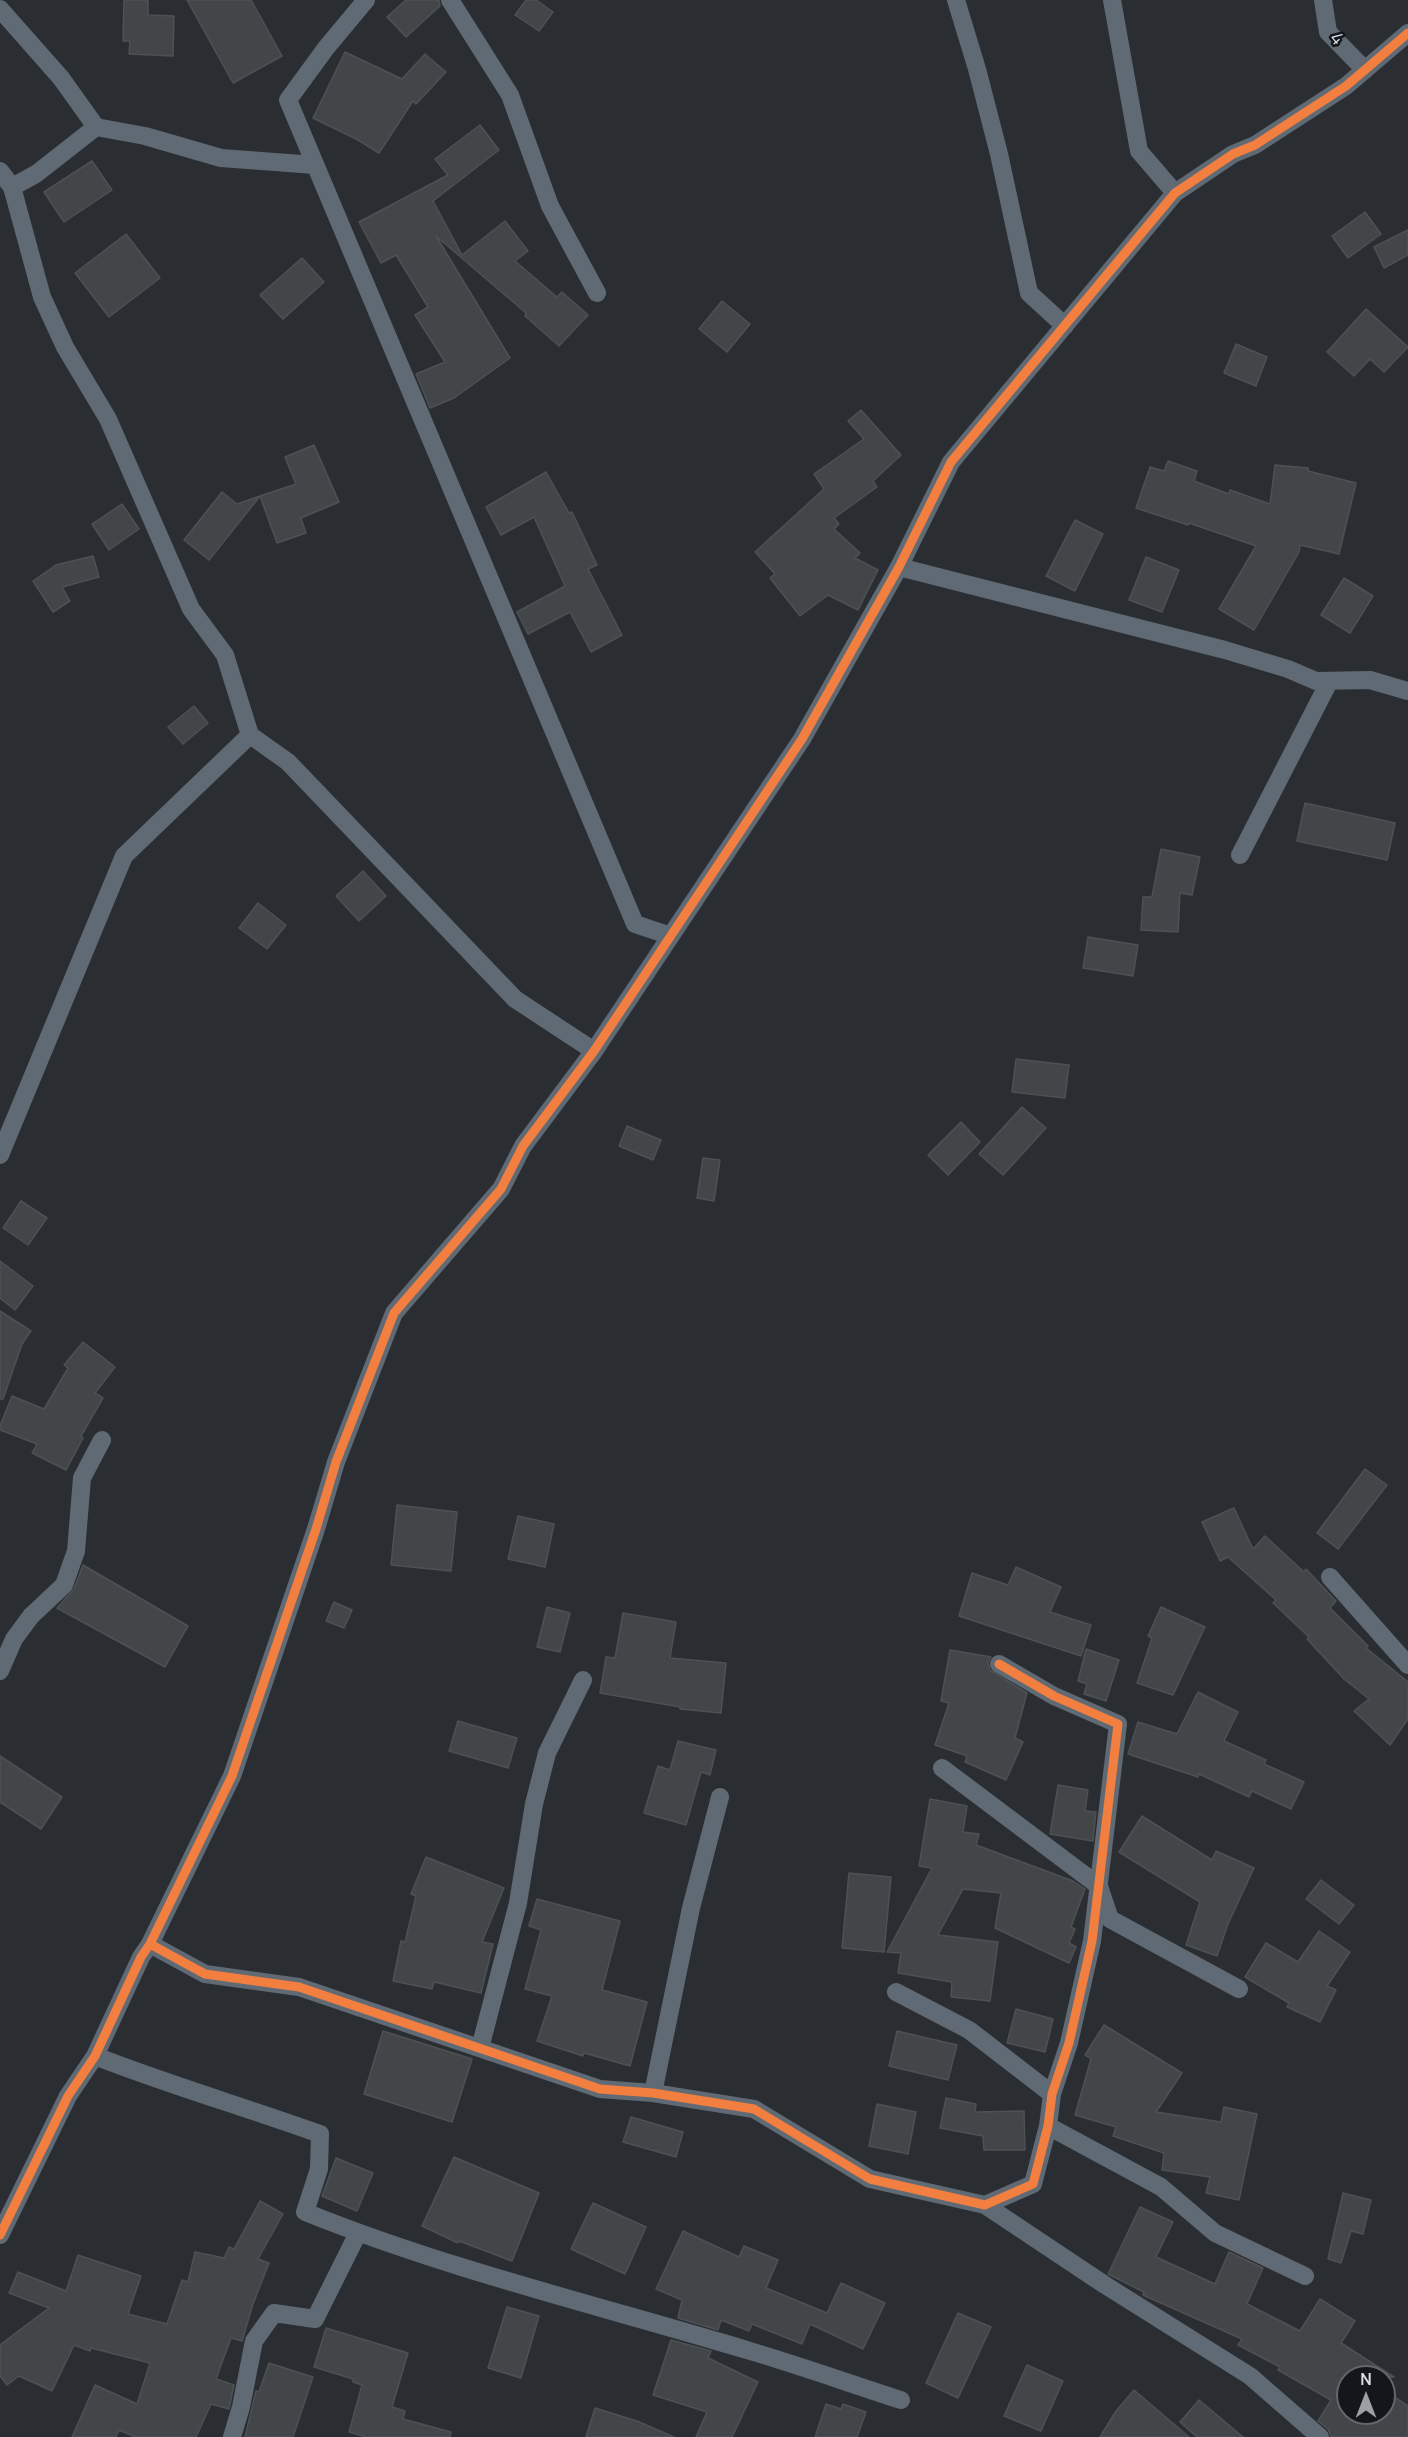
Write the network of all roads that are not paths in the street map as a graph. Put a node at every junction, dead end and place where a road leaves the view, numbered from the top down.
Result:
1 (366, 0) edge
2 (450, 0) edge
3 (956, 0) edge
4 (1112, 0) edge
5 (1323, 0) edge
6 (0, 9) edge
7 (1408, 33) edge
8 (1365, 70) junction
9 (96, 127) junction
10 (315, 165) junction
11 (0, 171) edge
12 (12, 187) junction
13 (1176, 193) junction
14 (597, 293) dead end
15 (1065, 326) junction
16 (898, 567) junction
17 (1329, 682) junction
18 (1408, 691) edge
19 (250, 735) junction
20 (1240, 855) dead end
21 (671, 936) junction
22 (594, 1051) junction
23 (0, 1155) edge
24 (102, 1440) dead end
25 (1330, 1578) dead end
26 (999, 1664) dead end
27 (1408, 1665) edge
28 (0, 1671) edge
29 (583, 1680) dead end
30 (942, 1768) dead end
31 (720, 1797) dead end
32 (1099, 1886) junction
33 (150, 1944) junction
34 (1239, 1989) dead end
35 (896, 1992) dead end
36 (480, 2048) junction
37 (95, 2056) junction
38 (653, 2093) junction
39 (1052, 2094) junction
40 (1048, 2126) junction
41 (985, 2205) junction
42 (358, 2233) junction
43 (0, 2235) edge
44 (1305, 2276) dead end
45 (902, 2400) dead end
46 (232, 2437) edge
47 (1320, 2437) edge

1 - 10 street
2 - 14 street
3 - 15 street
4 - 13 street
5 - 8 street, 4
6 - 9 street
7 - 8 street
8 - 13 street
9 - 10 street
9 - 12 street
10 - 21 street
11 - 12 street
12 - 19 street
13 - 15 street
15 - 16 street
16 - 17 street
16 - 21 street
17 - 18 street
17 - 20 street
19 - 22 street
19 - 23 street
21 - 22 street
22 - 33 street
24 - 28 street
25 - 27 street
26 - 32 street
29 - 36 street
30 - 32 street
31 - 38 street
32 - 34 street
32 - 39 street
33 - 36 street
33 - 37 street
35 - 39 street
36 - 38 street
37 - 42 street
37 - 43 street
38 - 41 street
39 - 40 street
40 - 41 street
40 - 44 street
41 - 47 street
42 - 45 street
42 - 46 street

